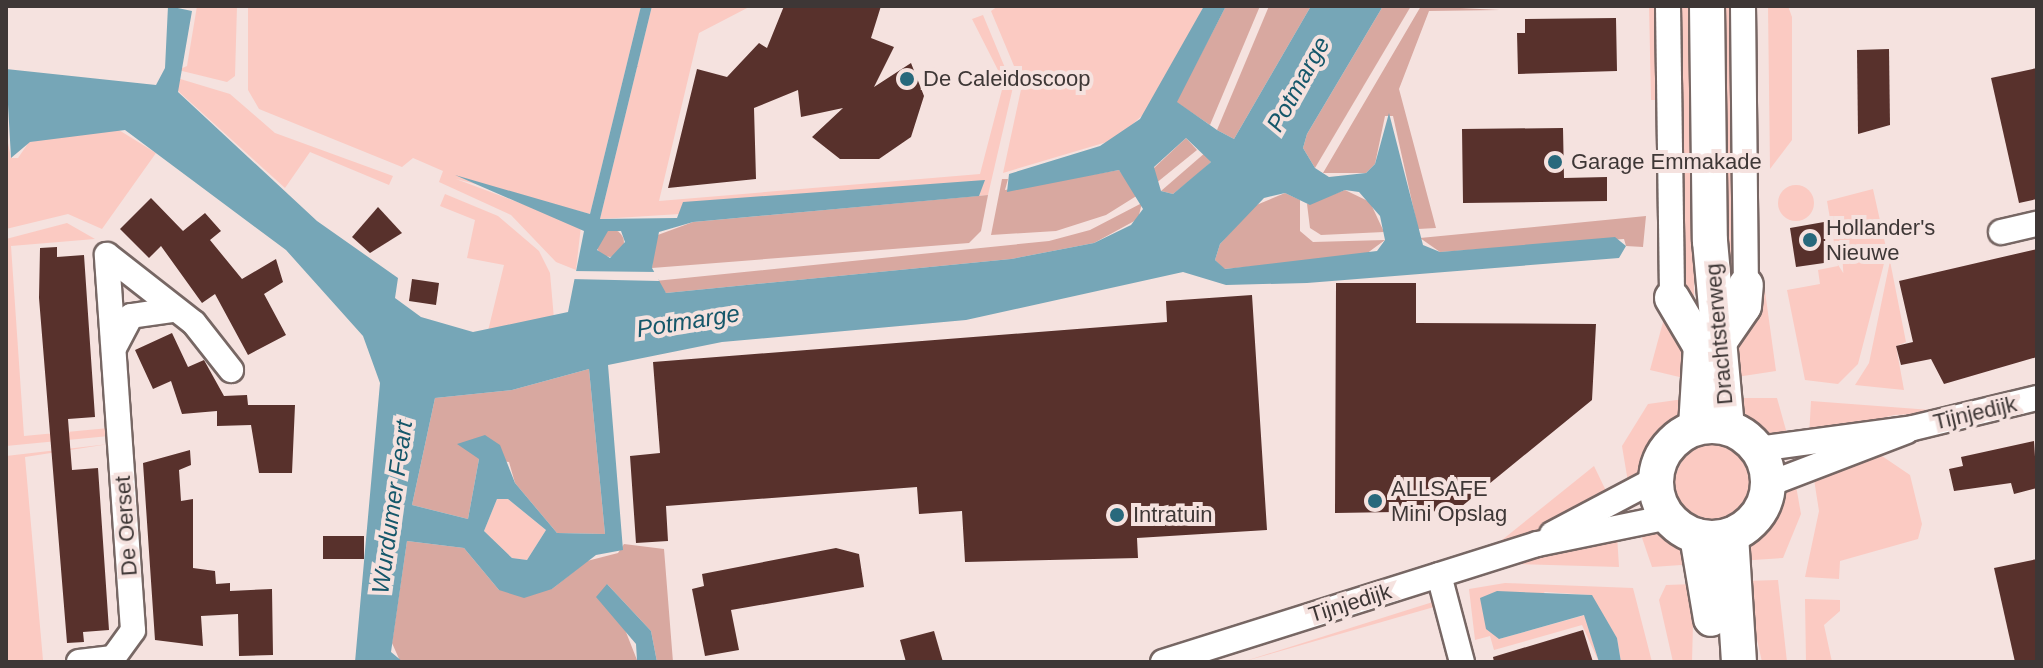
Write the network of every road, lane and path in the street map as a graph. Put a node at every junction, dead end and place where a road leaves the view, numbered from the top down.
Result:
1 (1668, 6) edge
2 (1707, 6) edge
3 (1743, 6) edge
4 (2037, 224) edge
5 (2001, 232) dead end
6 (1746, 285) joint
7 (1672, 298) joint
8 (172, 310) junction
9 (1711, 344) junction
10 (114, 352) junction
11 (231, 370) dead end
12 (2037, 398) edge
13 (1712, 427) junction
14 (1913, 428) junction
15 (1758, 449) junction
16 (1656, 479) junction
17 (1769, 484) junction
18 (1668, 517) junction
19 (1731, 535) junction
20 (1697, 536) junction
21 (1537, 544) junction
22 (1439, 575) junction
23 (79, 662) edge
24 (1163, 662) edge
25 (1462, 662) edge
26 (1716, 662) edge
27 (1739, 662) edge

1 - 7 street, Drachtsterweg
2 - 9 main road, Drachtsterweg
3 - 6 street, Drachtsterweg
4 - 5 street
6 - 9 main road
7 - 9 main road
8 - 10 street, De Oerset
8 - 10 street, De Oerset
8 - 11 street, De Oerset
9 - 13 main road, Drachtsterweg
10 - 23 street, De Oerset
12 - 14 street, Tijnjedijk
13 - 15 main road
13 - 16 main road
14 - 15 street, Tijnjedijk
14 - 17 street, Tijnjedijk
15 - 17 main road
16 - 18 main road
16 - 21 street, Tijnjedijk
17 - 19 main road
18 - 20 main road
18 - 21 street, Tijnjedijk
19 - 20 main road
19 - 27 main road
20 - 26 main road
21 - 22 street, Tijnjedijk
22 - 24 street, Tijnjedijk
22 - 25 street

